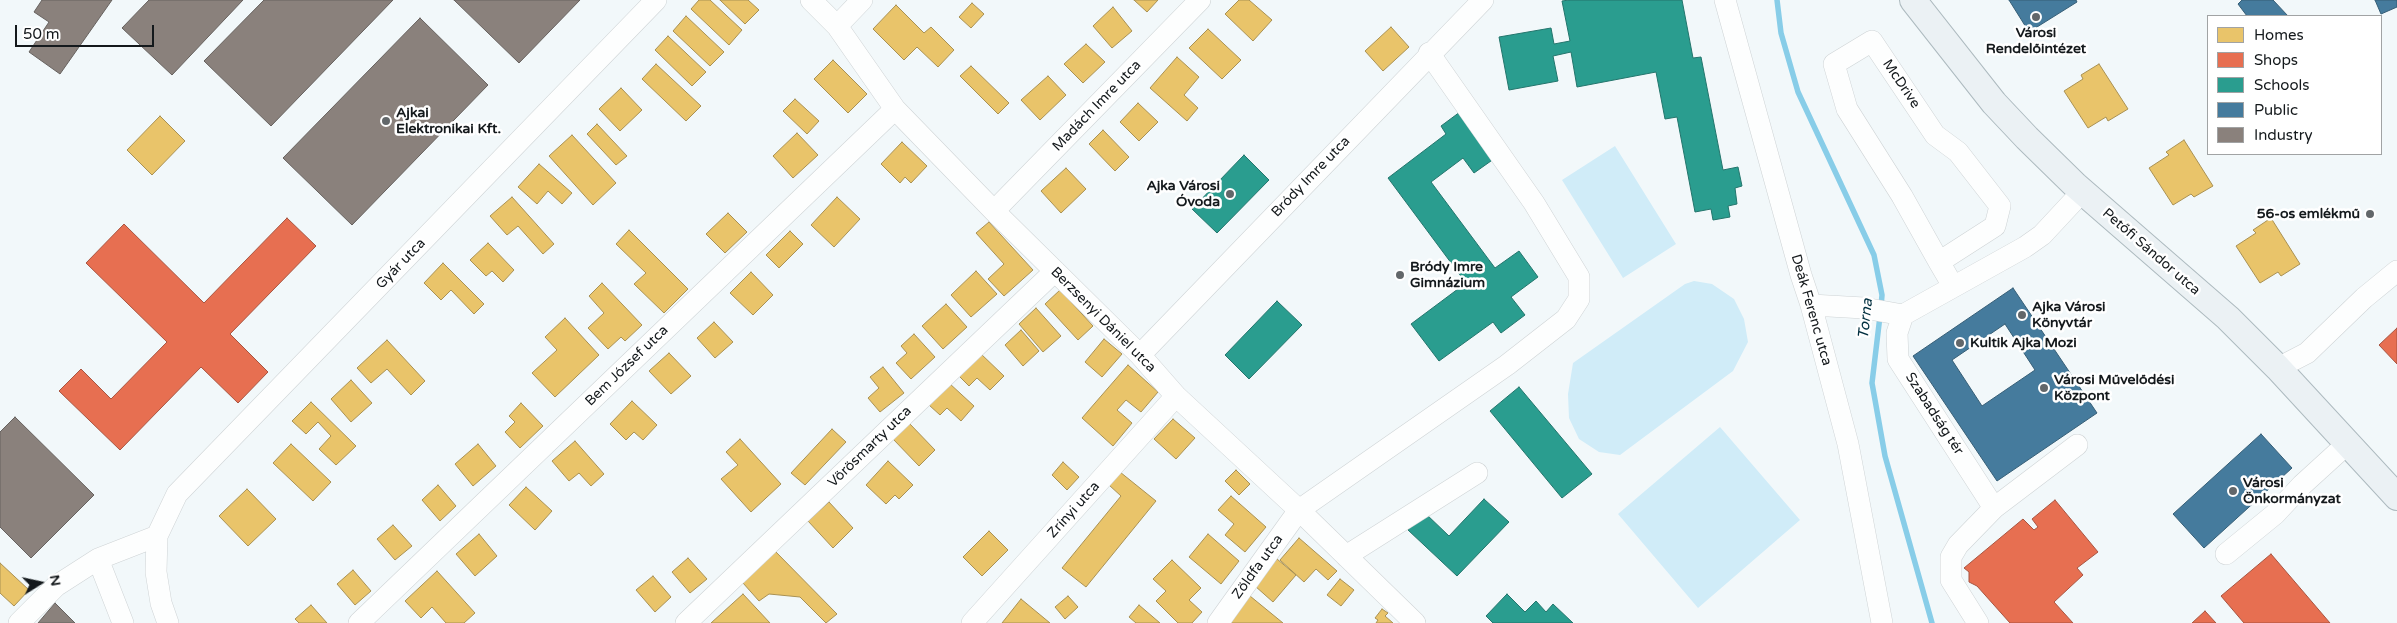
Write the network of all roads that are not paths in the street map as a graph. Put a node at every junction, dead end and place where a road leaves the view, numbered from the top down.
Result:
1 (656, 0) edge
2 (811, 0) edge
3 (862, 0) edge
4 (1200, 0) edge
5 (1483, 0) edge
6 (1725, 0) edge
7 (1921, 3) edge
8 (837, 26) junction
9 (1429, 54) junction
10 (894, 109) junction
11 (2082, 192) junction
12 (994, 211) junction
13 (1939, 262) junction
14 (1055, 271) junction
15 (2397, 271) edge
16 (1953, 286) junction
17 (1811, 305) junction
18 (1899, 313) junction
19 (1140, 355) junction
20 (2278, 368) junction
21 (1176, 396) junction
22 (2347, 444) junction
23 (2077, 445) dead end
24 (1477, 473) dead end
25 (2397, 497) edge
26 (1994, 508) junction
27 (1298, 510) junction
28 (156, 536) junction
29 (2226, 554) dead end
30 (1346, 556) junction
31 (98, 559) junction
32 (18, 623) edge
33 (123, 623) edge
34 (168, 623) edge
35 (359, 623) edge
36 (686, 623) edge
37 (972, 623) edge
38 (1218, 623) edge
39 (1415, 623) edge
40 (1882, 623) edge
41 (1978, 623) edge

1 - 28 street, Gyár utca
2 - 8 street, Berzsenyi Dániel utca
3 - 8 street
4 - 12 street, Madách Imre utca
5 - 9 street, Bródy Imre utca
6 - 17 street, Deák Ferenc utca
7 - 11 main road, Petőfi Sándor utca
8 - 10 street, Berzsenyi Dániel utca
9 - 19 street, Bródy Imre utca
9 - 27 street, Zöldfa utca
10 - 12 street, Berzsenyi Dániel utca
10 - 35 street, Bem József utca
11 - 16 street
11 - 20 main road, Petőfi Sándor utca
12 - 14 street, Berzsenyi Dániel utca
13 - 13 street, McDrive
13 - 16 street
14 - 19 street, Berzsenyi Dániel utca
14 - 36 street, Vörösmarty utca
15 - 20 street
16 - 18 street
17 - 18 street
17 - 40 street, Deák Ferenc utca
18 - 26 street, Szabadság tér
19 - 21 street, Berzsenyi Dániel utca
20 - 22 main road, Petőfi Sándor utca
21 - 27 street, Berzsenyi Dániel utca
21 - 37 street, Zrínyi utca
22 - 25 main road, Petőfi Sándor utca
22 - 29 street
23 - 26 street
24 - 30 street
26 - 41 street
27 - 30 street, Berzsenyi Dániel utca
27 - 38 street, Zöldfa utca
28 - 31 street
28 - 34 street, Gyár utca
30 - 39 street, Berzsenyi Dániel utca
31 - 32 street
31 - 33 street

